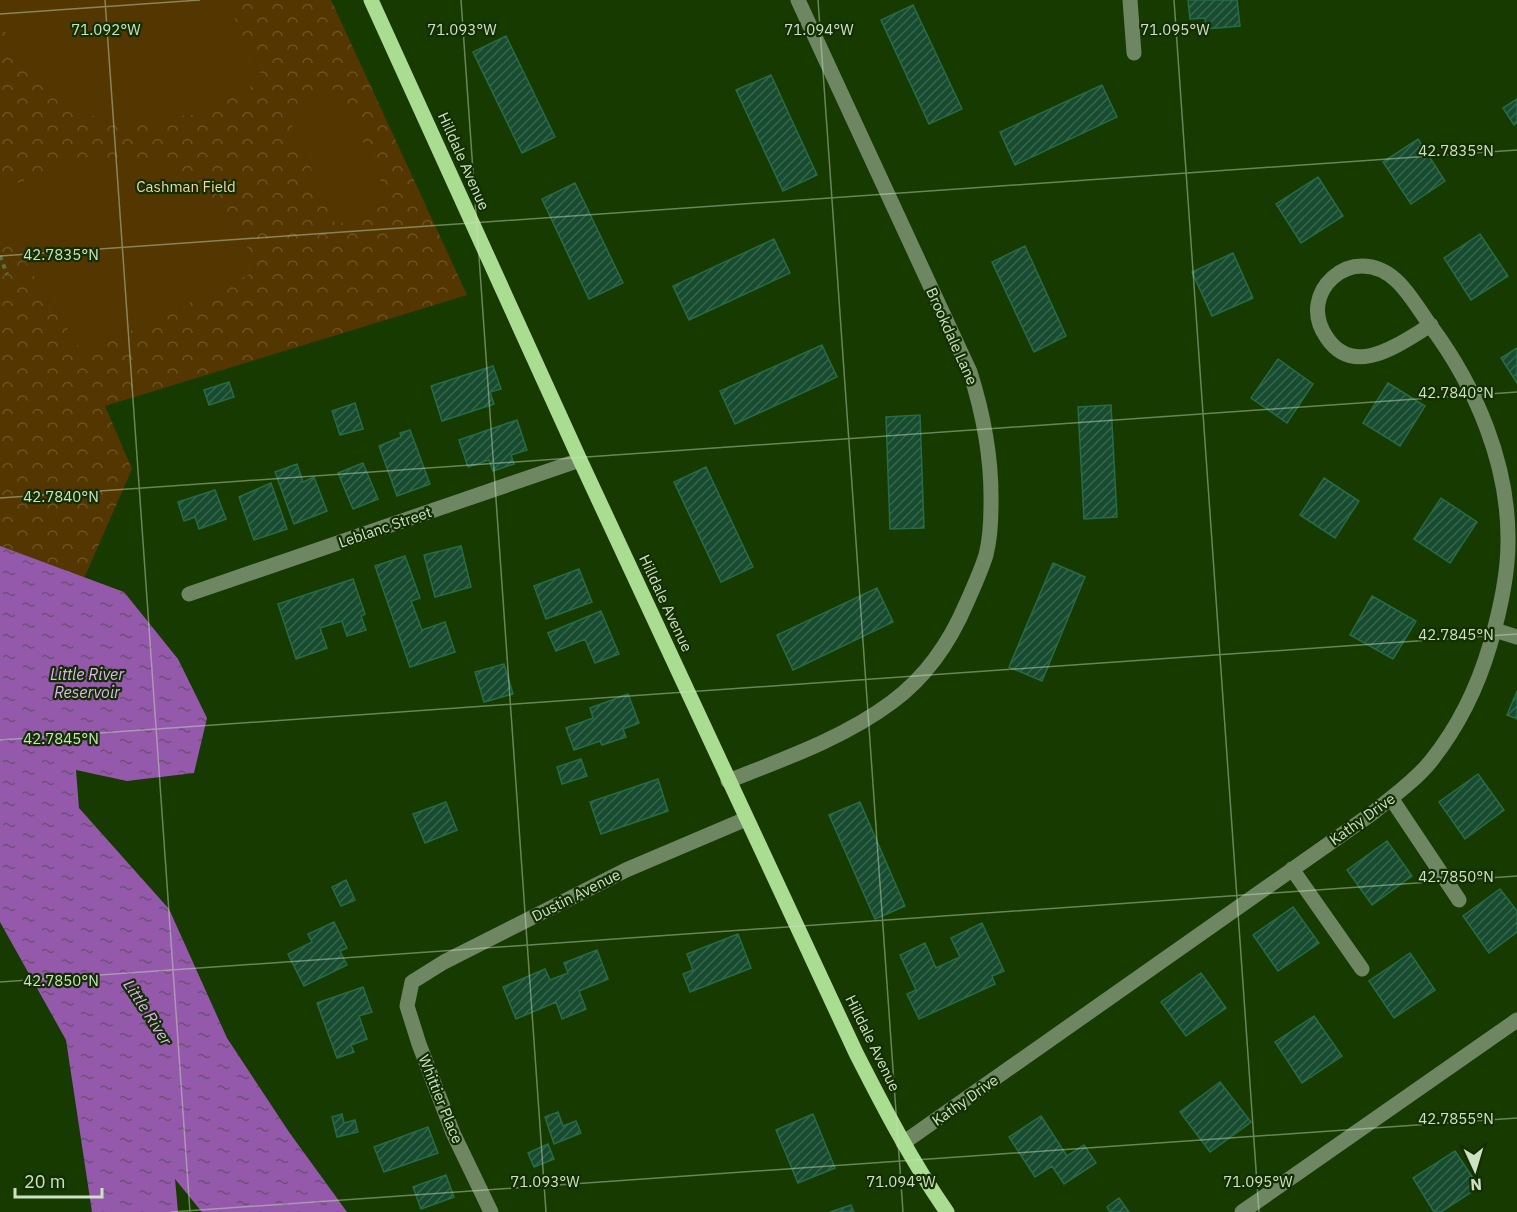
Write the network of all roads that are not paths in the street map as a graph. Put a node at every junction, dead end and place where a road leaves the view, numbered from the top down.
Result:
1 (371, 0) edge
2 (798, 0) edge
3 (1130, 0) edge
4 (1134, 53) dead end
5 (1431, 325) junction
6 (580, 460) junction
7 (189, 594) dead end
8 (1495, 630) junction
9 (1517, 637) edge
10 (728, 781) junction
11 (1391, 798) junction
12 (746, 819) junction
13 (1292, 869) junction
14 (1459, 900) dead end
15 (1362, 969) dead end
16 (412, 982) joint
17 (1517, 1020) edge
18 (903, 1143) junction
19 (491, 1212) edge
20 (947, 1212) edge
21 (1242, 1212) edge

1 - 6 main road, Hilldale Avenue
2 - 10 street, Brookdale Lane
3 - 4 street
5 - 5 street, Kathy Drive
5 - 8 street, Kathy Drive
6 - 7 street, Leblanc Street
6 - 10 main road, Hilldale Avenue
8 - 9 street
8 - 11 street, Kathy Drive
10 - 12 main road, Hilldale Avenue
11 - 13 street, Kathy Drive
11 - 14 street
12 - 16 street, Dustin Avenue
12 - 18 main road, Hilldale Avenue
13 - 15 street
13 - 18 street, Kathy Drive
16 - 19 street, Whittier Place
17 - 21 street
18 - 20 main road, Hilldale Avenue

